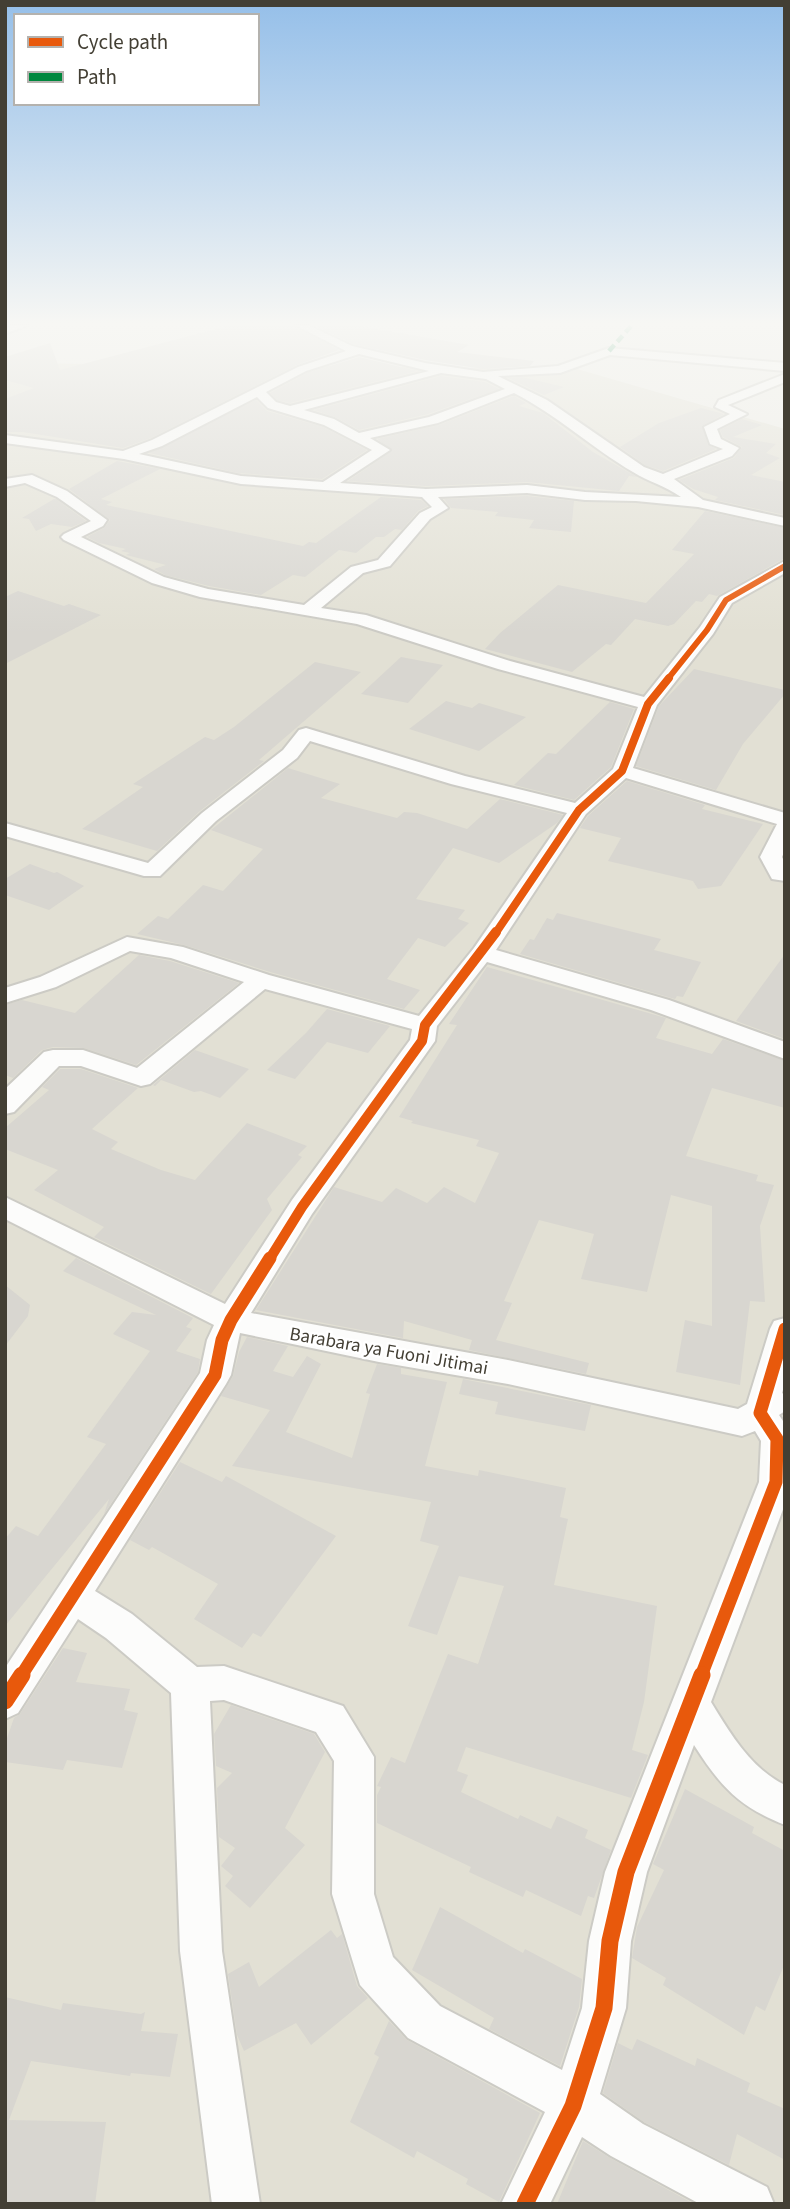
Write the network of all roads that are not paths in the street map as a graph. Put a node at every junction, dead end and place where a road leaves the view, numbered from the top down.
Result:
1 (187, 428) edge
2 (340, 428) edge
3 (395, 428) edge
4 (579, 428) edge
5 (710, 428) edge
6 (357, 437) junction
7 (5, 439) edge
8 (124, 455) junction
9 (663, 479) junction
10 (5, 483) edge
11 (326, 486) junction
12 (426, 493) junction
13 (698, 503) junction
14 (781, 517) edge
15 (785, 566) edge
16 (306, 612) junction
17 (648, 704) junction
18 (622, 771) junction
19 (579, 810) junction
20 (785, 820) edge
21 (785, 827) edge
22 (5, 829) edge
23 (785, 875) edge
24 (482, 953) junction
25 (261, 980) junction
26 (5, 996) edge
27 (425, 1025) junction
28 (785, 1051) edge
29 (5, 1106) edge
30 (5, 1207) edge
31 (231, 1320) junction
32 (785, 1329) edge
33 (773, 1403) edge
34 (74, 1597) junction
35 (190, 1685) junction
36 (5, 1701) edge
37 (691, 1704) junction
38 (785, 1805) edge
39 (573, 2106) junction
40 (236, 2204) edge
41 (525, 2204) edge
42 (750, 2204) edge

1 - 8 street
2 - 6 street
3 - 6 street
4 - 9 street
5 - 9 street
6 - 11 street
7 - 8 street
8 - 11 street
9 - 13 street
10 - 16 street
11 - 12 street
12 - 13 street
12 - 16 street
13 - 14 street
15 - 17 street
16 - 17 street
17 - 18 street
18 - 19 street
18 - 20 street
19 - 22 street
19 - 24 street
21 - 23 street
24 - 27 street
24 - 28 street
25 - 26 street
25 - 27 street
25 - 29 street
27 - 31 street
30 - 31 street, Barabara ya Fuoni Jitimai
31 - 33 street, Barabara ya Fuoni Jitimai
31 - 34 street
32 - 33 street
33 - 37 street
34 - 35 street
34 - 36 street
35 - 39 street
35 - 40 street
37 - 38 street
37 - 39 street
39 - 41 street
39 - 42 street

